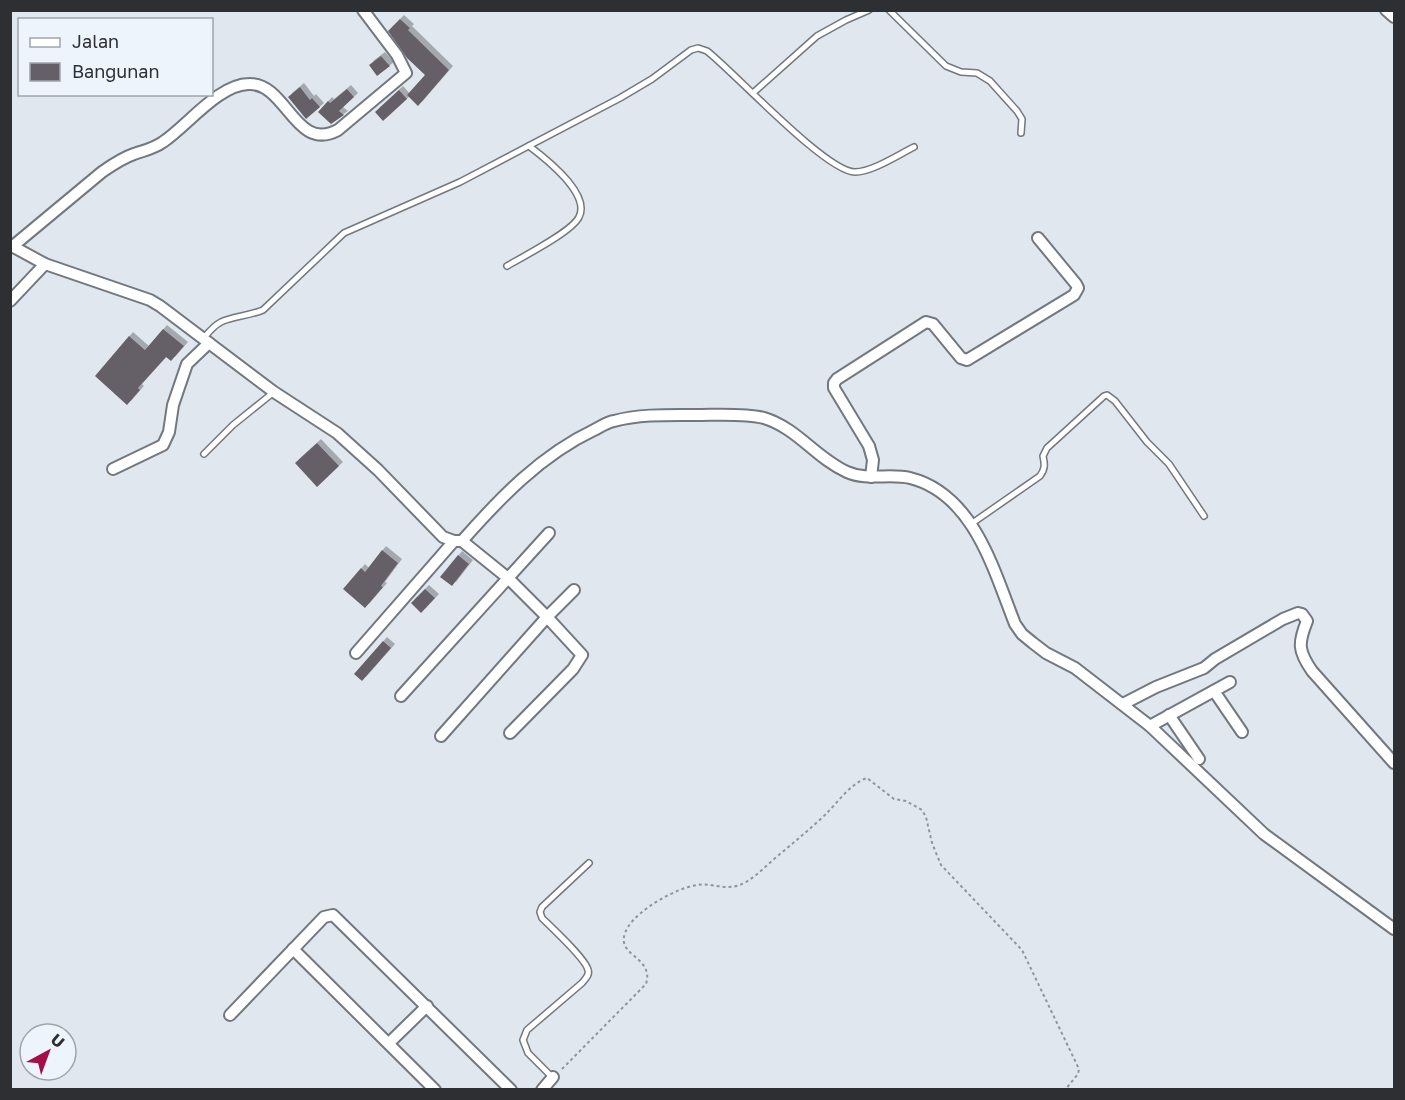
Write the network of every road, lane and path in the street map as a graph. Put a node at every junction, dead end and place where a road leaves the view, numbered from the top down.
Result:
1 (363, 10) edge
2 (869, 10) edge
3 (890, 10) edge
4 (1386, 10) edge
5 (1395, 17) edge
6 (753, 93) junction
7 (1022, 133) dead end
8 (530, 146) junction
9 (914, 147) dead end
10 (1038, 238) dead end
11 (12, 246) edge
12 (45, 264) junction
13 (507, 266) dead end
14 (10, 301) edge
15 (206, 341) junction
16 (274, 392) junction
17 (204, 454) dead end
18 (113, 470) dead end
19 (871, 477) junction
20 (1204, 516) dead end
21 (970, 524) junction
22 (549, 533) dead end
23 (458, 541) junction
24 (508, 578) junction
25 (574, 590) dead end
26 (547, 617) junction
27 (356, 654) dead end
28 (1230, 682) dead end
29 (1214, 691) junction
30 (400, 696) dead end
31 (1123, 704) junction
32 (1169, 715) junction
33 (1150, 726) junction
34 (1242, 732) dead end
35 (510, 733) dead end
36 (441, 736) dead end
37 (1199, 759) dead end
38 (1395, 763) edge
39 (589, 863) dead end
40 (1395, 929) edge
41 (293, 949) junction
42 (427, 1006) junction
43 (230, 1015) dead end
44 (389, 1043) junction
45 (553, 1077) junction
46 (435, 1089) edge
47 (509, 1089) edge
48 (542, 1089) edge
49 (1065, 1089) edge

1 - 11 street
2 - 6 lane
3 - 7 lane
4 - 5 street
6 - 8 lane
6 - 9 lane
8 - 13 lane
8 - 15 lane
10 - 19 street
11 - 12 street
12 - 14 street
12 - 15 street
15 - 16 street
15 - 18 street
16 - 17 lane
16 - 23 street
19 - 21 street
19 - 23 street
20 - 21 lane
21 - 31 street
22 - 24 street
23 - 24 street
23 - 27 street
24 - 26 street
24 - 30 street
25 - 26 street
26 - 35 street
26 - 36 street
28 - 29 street
29 - 32 street
29 - 34 street
31 - 33 street
31 - 38 street
32 - 33 street
32 - 37 street
33 - 40 street
39 - 45 lane
41 - 42 street
41 - 43 street
41 - 44 street
42 - 44 street
42 - 47 street
44 - 46 street
45 - 48 street
45 - 49 path

